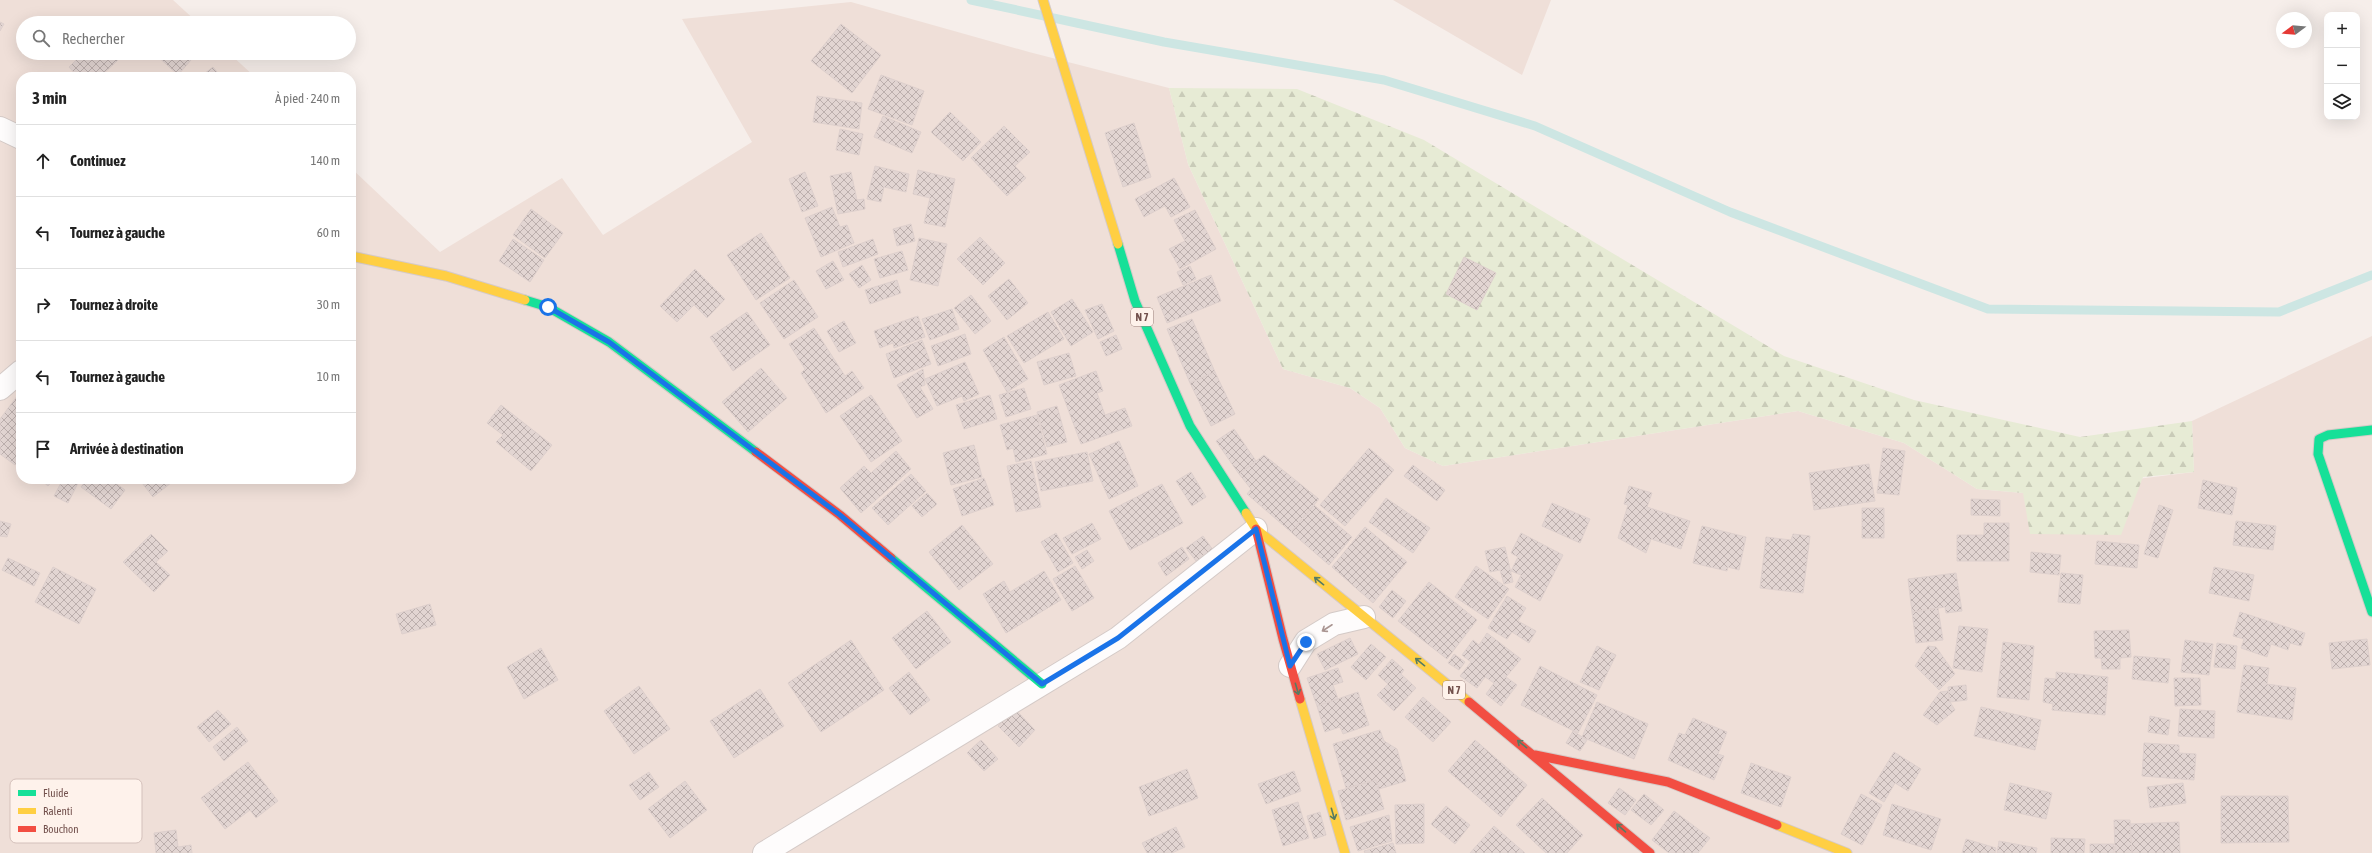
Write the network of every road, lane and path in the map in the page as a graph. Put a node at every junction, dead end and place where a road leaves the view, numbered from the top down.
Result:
1 (1043, 0) edge
2 (0, 128) edge
3 (16, 136) edge
4 (356, 257) edge
5 (16, 375) edge
6 (0, 389) edge
7 (2372, 430) edge
8 (1256, 529) junction
9 (2372, 612) edge
10 (1364, 617) junction
11 (1290, 666) junction
12 (1042, 684) junction
13 (1535, 755) junction
14 (764, 853) edge
15 (1345, 853) edge
16 (1650, 853) edge
17 (1847, 853) edge

1 - 8 main road, N 7
2 - 3 street
4 - 12 main road
5 - 6 street
7 - 9 main road
10 -> 8 main road, N 7
8 - 11 main road, N 7
8 - 12 street
10 -> 11 street
13 -> 10 main road, N 7
11 -> 15 main road, N 7
12 - 14 street
16 -> 13 main road, N 7
13 - 17 main road

